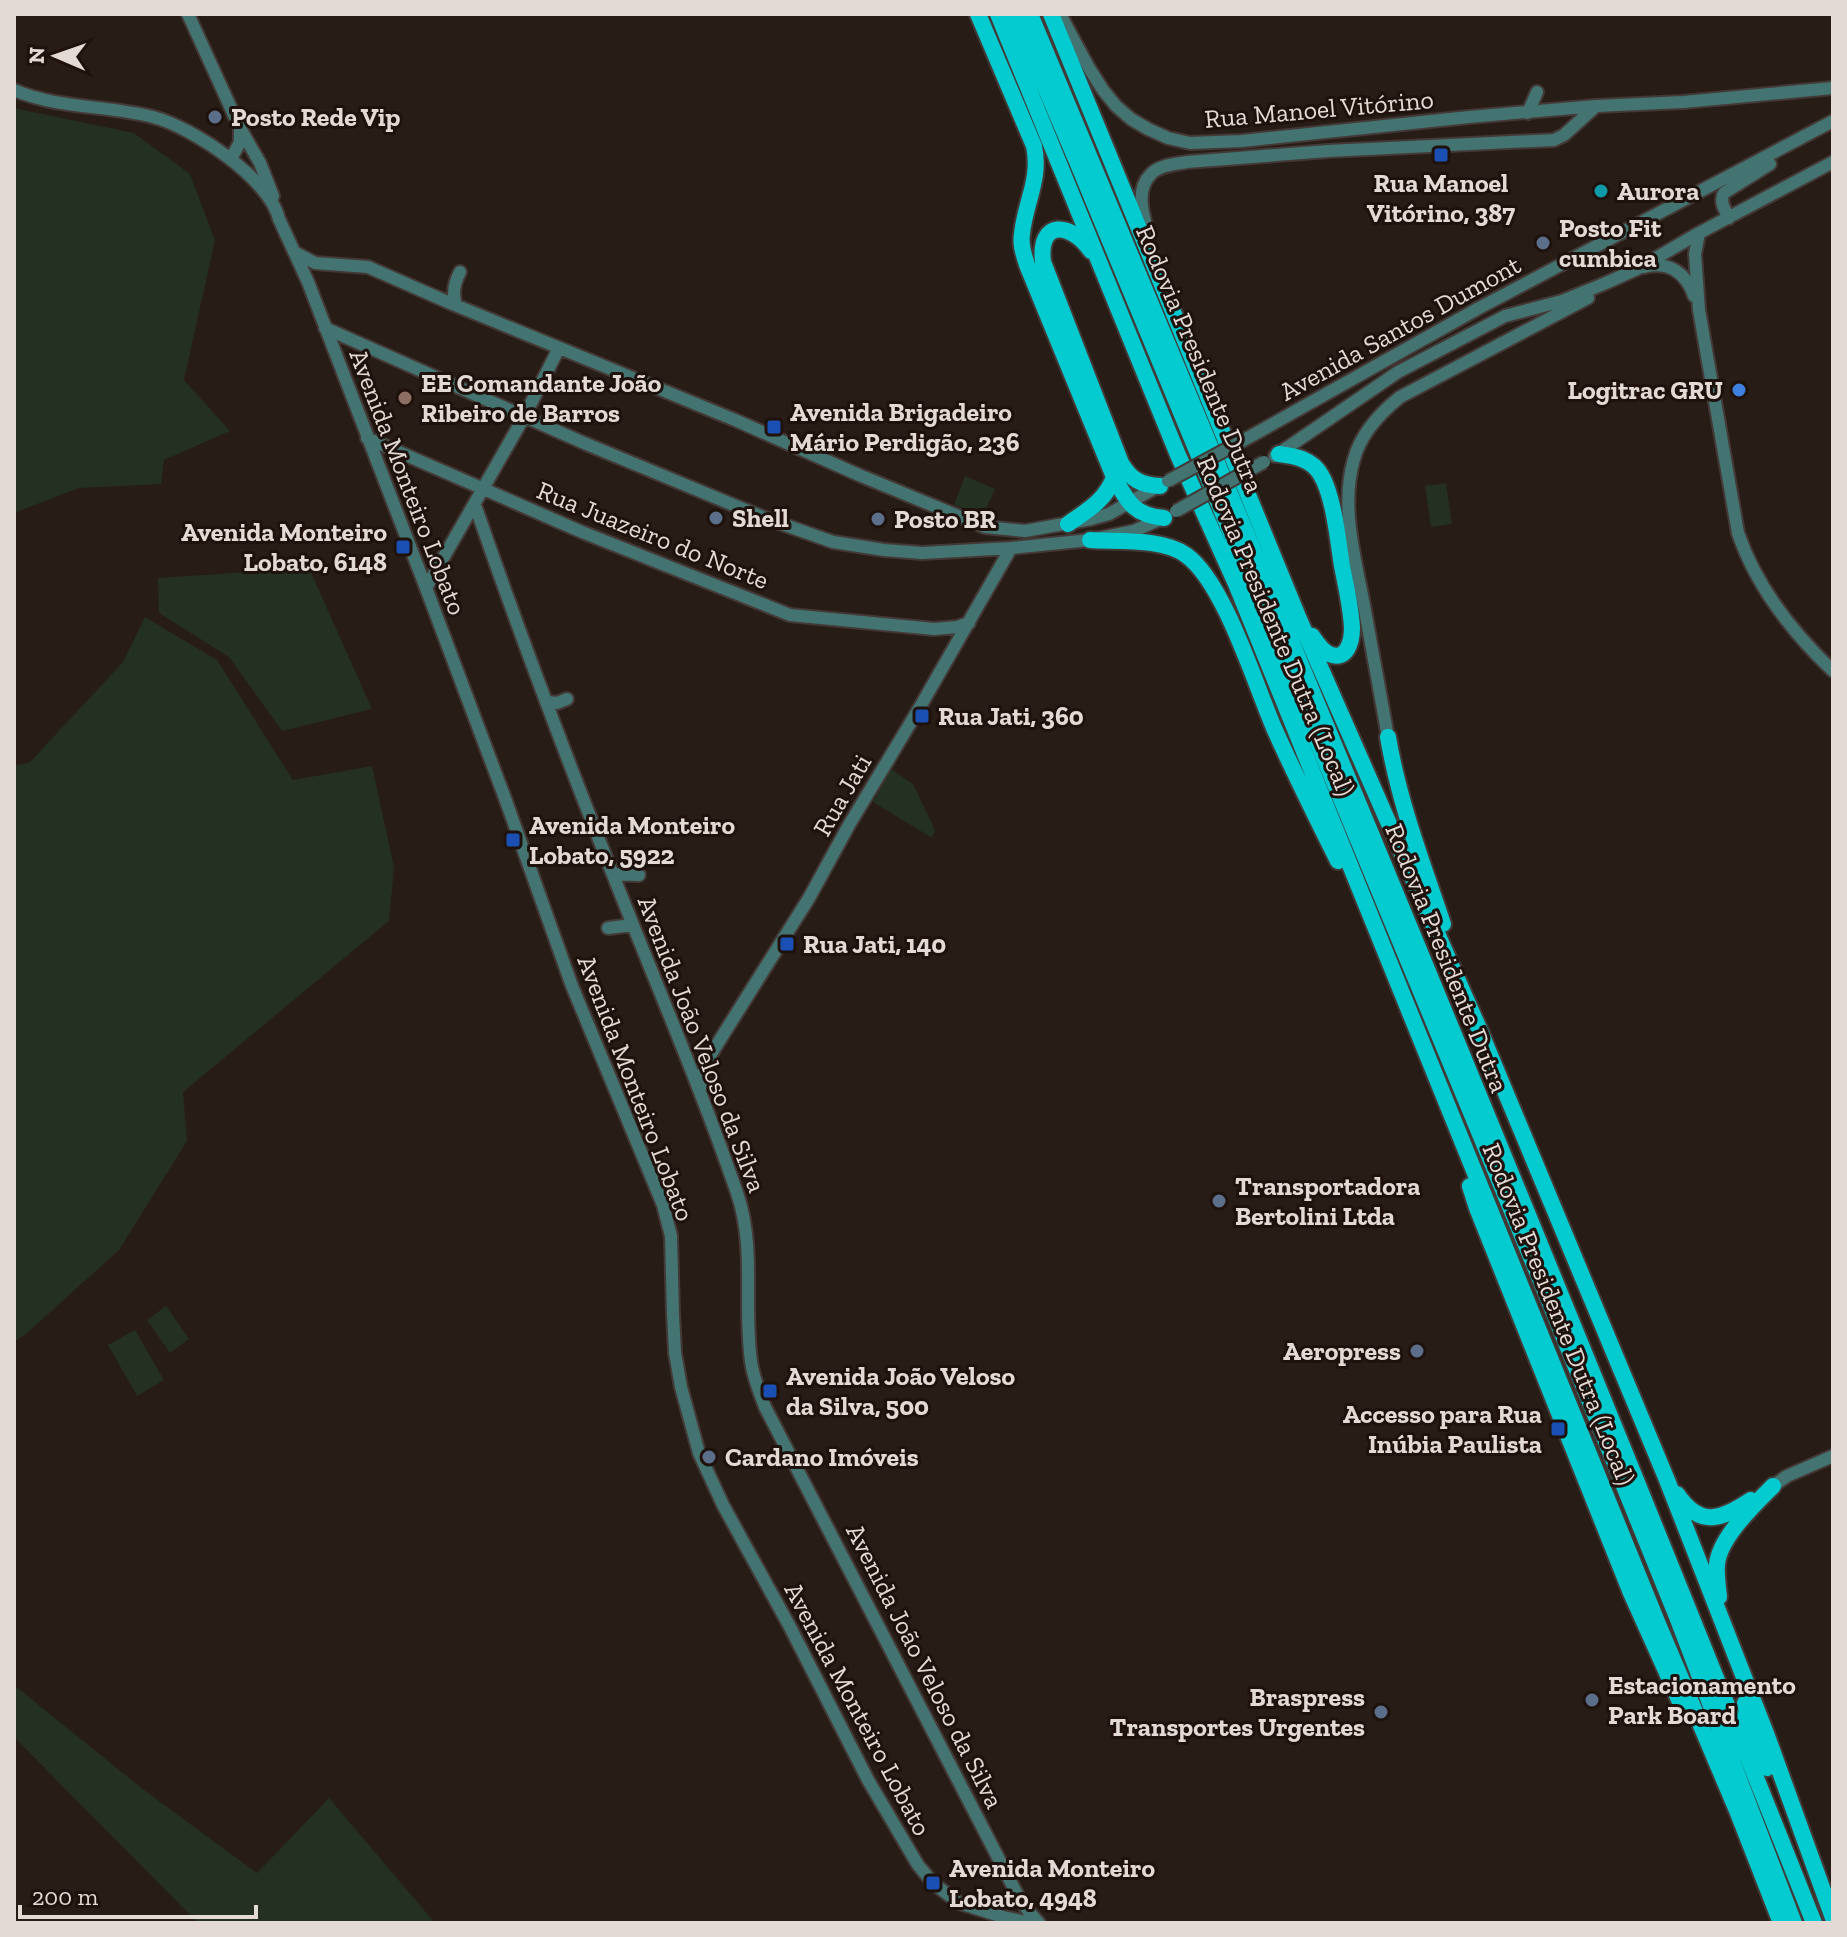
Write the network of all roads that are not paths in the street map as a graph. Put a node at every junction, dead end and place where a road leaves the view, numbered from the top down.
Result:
1 (188, 14) edge
2 (978, 14) edge
3 (998, 14) edge
4 (1014, 14) edge
5 (1030, 14) edge
6 (1051, 14) edge
7 (1060, 14) edge
8 (1833, 88) edge
9 (14, 90) edge
10 (1816, 90) junction
11 (1537, 92) dead end
12 (1833, 95) edge
13 (1596, 106) junction
14 (1528, 113) junction
15 (1833, 121) edge
16 (240, 128) junction
17 (1815, 132) junction
18 (231, 159) junction
19 (1833, 162) edge
20 (278, 215) junction
21 (1729, 218) junction
22 (1699, 233) junction
23 (296, 253) junction
24 (323, 264) junction
25 (1103, 269) junction
26 (1637, 269) junction
27 (460, 272) dead end
28 (308, 282) junction
29 (1606, 283) junction
30 (1163, 289) junction
31 (456, 305) junction
32 (1699, 310) junction
33 (325, 328) junction
34 (559, 348) junction
35 (524, 417) junction
36 (367, 438) junction
37 (1272, 458) junction
38 (1114, 477) junction
39 (1164, 483) junction
40 (483, 489) junction
41 (1129, 504) junction
42 (475, 505) junction
43 (1170, 514) junction
44 (1068, 524) junction
45 (461, 528) junction
46 (485, 533) junction
47 (1090, 540) junction
48 (1011, 548) junction
49 (426, 588) junction
50 (1299, 619) junction
51 (969, 623) junction
52 (934, 629) junction
53 (951, 653) junction
54 (1833, 671) edge
55 (567, 699) dead end
56 (548, 702) junction
57 (1388, 737) joint
58 (613, 874) junction
59 (639, 875) dead end
60 (1372, 918) junction
61 (633, 925) junction
62 (608, 928) dead end
63 (1480, 1031) junction
64 (706, 1062) junction
65 (691, 1067) junction
66 (700, 1089) junction
67 (1833, 1456) edge
68 (1667, 1480) junction
69 (1773, 1486) junction
70 (1724, 1624) junction
71 (1743, 1675) junction
72 (1767, 1736) junction
73 (1833, 1886) edge
74 (1019, 1898) junction
75 (1003, 1917) junction
76 (1833, 1918) edge
77 (1031, 1923) edge
78 (1039, 1923) edge
79 (1781, 1923) edge
80 (1794, 1923) edge
81 (1814, 1923) edge
82 (1825, 1923) edge

1 - 16 main road
2 - 38 highway
3 - 25 highway, Rodovia Presidente Dutra (Local)
4 - 80 highway, Rodovia Presidente Dutra
5 - 81 highway, Rodovia Presidente Dutra
6 - 30 highway, Rodovia Presidente Dutra
7 - 14 main road, Rua Manoel Vitórino
8 - 10 main road, Rua Manoel Vitórino
9 - 18 main road, Avenida Monteiro Lobato
10 - 12 main road, Rua Manoel Vitórino
10 - 13 main road, Rua Manoel Vitórino
11 - 14 main road
13 - 14 main road, Rua Manoel Vitórino
13 - 30 main road, Rua Manoel Vitórino
15 - 17 main road, Avenida Santos Dumont
16 - 18 main road
16 - 20 main road
17 - 21 main road
17 - 39 main road, Avenida Santos Dumont, bridge
18 - 20 main road, Avenida Monteiro Lobato
19 - 21 main road, Avenida Santos Dumont
20 - 23 main road, Avenida Monteiro Lobato
21 - 22 main road, Avenida Santos Dumont
22 - 26 main road, Avenida Santos Dumont
22 - 32 main road
23 - 24 main road, Avenida Santos Dumont
23 - 28 main road, Avenida Monteiro Lobato
24 - 28 main road
24 - 31 main road, Avenida Santos Dumont
25 - 39 highway
25 - 60 highway, Rodovia Presidente Dutra (Local)
26 - 29 main road, Avenida Santos Dumont
26 - 32 main road
27 - 31 main road
28 - 33 main road, Avenida Monteiro Lobato
29 - 37 main road, Avenida Santos Dumont
29 - 57 main road
30 - 50 highway, Rodovia Presidente Dutra
31 - 34 main road, Avenida Santos Dumont
32 - 54 main road
33 - 35 main road, Avenida Santos Dumont
33 - 36 main road, Avenida Monteiro Lobato
34 - 35 main road
34 - 44 main road, Avenida Santos Dumont
35 - 40 main road
35 - 48 main road, Avenida Santos Dumont
36 - 40 main road, Rua Juazeiro do Norte
36 - 49 main road, Avenida Monteiro Lobato
37 - 43 main road, Avenida Santos Dumont, bridge
37 - 50 highway
38 - 41 highway
38 - 44 highway
39 - 41 main road, Avenida Santos Dumont
40 - 42 main road
40 - 52 main road, Rua Juazeiro do Norte
41 - 43 highway
41 - 44 main road, Avenida Santos Dumont
42 - 45 main road
42 - 46 main road, Avenida João Veloso da Silva
43 - 47 main road, Avenida Santos Dumont
45 - 46 main road
45 - 49 main road
46 - 56 main road, Avenida João Veloso da Silva
47 - 48 main road, Avenida Santos Dumont
47 - 60 highway
48 - 51 main road, Rua Jati
49 - 75 main road, Avenida Monteiro Lobato
50 - 63 highway, Rodovia Presidente Dutra
51 - 52 main road, Rua Juazeiro do Norte
51 - 53 main road, Rua Jati
52 - 53 main road
53 - 64 main road, Rua Jati
55 - 56 main road
56 - 58 main road, Avenida João Veloso da Silva
57 - 63 highway
58 - 59 main road
58 - 61 main road, Avenida João Veloso da Silva
60 - 79 highway, Rodovia Presidente Dutra (Local)
61 - 62 main road
61 - 65 main road, Avenida João Veloso da Silva
63 - 68 highway, Rodovia Presidente Dutra
64 - 65 main road
64 - 66 main road, Rua Jati
65 - 66 main road, Avenida João Veloso da Silva
66 - 74 main road, Avenida João Veloso da Silva
67 - 69 main road
68 - 69 highway
68 - 70 highway, Rodovia Presidente Dutra
69 - 70 highway
70 - 71 highway, Rodovia Presidente Dutra
71 - 72 highway, Rodovia Presidente Dutra
71 - 82 highway
72 - 73 highway
72 - 76 highway, Rodovia Presidente Dutra
74 - 75 main road
74 - 78 main road
75 - 77 main road, Avenida Monteiro Lobato

